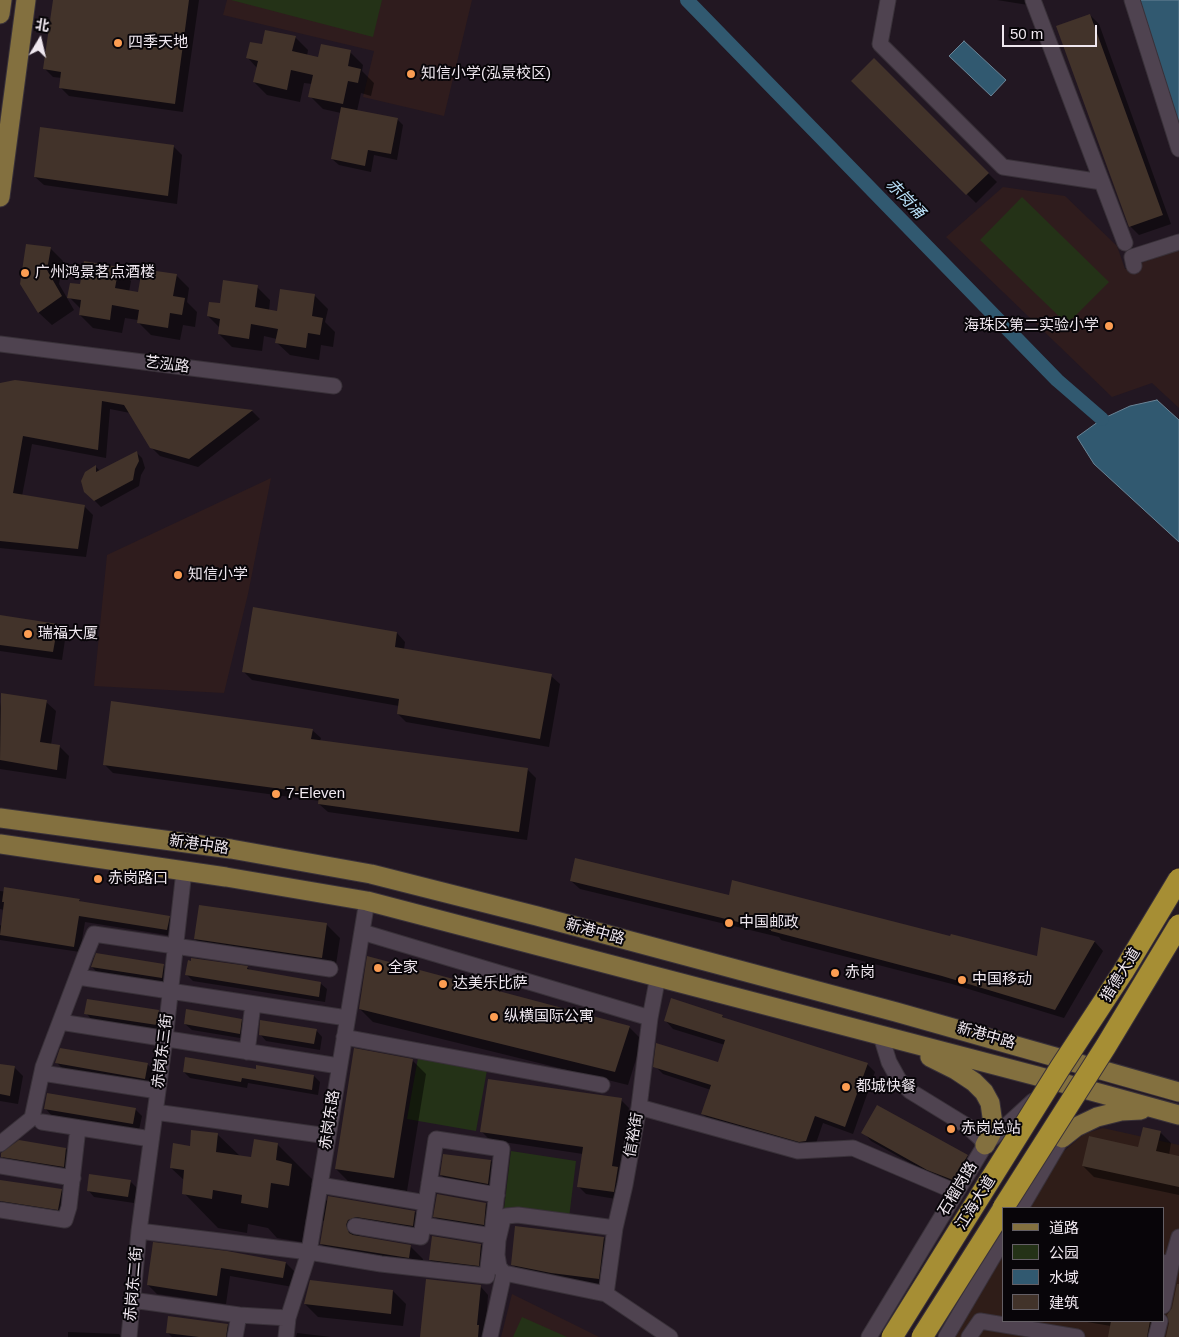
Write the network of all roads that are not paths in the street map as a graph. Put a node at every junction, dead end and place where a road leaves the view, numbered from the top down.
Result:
1 (2, 0) edge
2 (26, 0) edge
3 (888, 0) edge
4 (1033, 0) edge
5 (1132, 0) edge
6 (0, 14) edge
7 (1179, 149) edge
8 (1102, 182) junction
9 (0, 197) edge
10 (1179, 242) edge
11 (1125, 243) dead end
12 (1134, 266) dead end
13 (0, 344) edge
14 (334, 386) dead end
15 (0, 818) edge
16 (0, 844) edge
17 (184, 871) junction
18 (371, 874) junction
19 (1179, 879) edge
20 (420, 886) junction
21 (367, 901) junction
22 (414, 912) junction
23 (1179, 925) edge
24 (362, 932) junction
25 (175, 945) junction
26 (330, 969) dead end
27 (658, 976) junction
28 (78, 977) junction
29 (170, 992) junction
30 (253, 1004) junction
31 (347, 1018) junction
32 (650, 1018) junction
33 (60, 1022) junction
34 (881, 1036) junction
35 (344, 1038) junction
36 (991, 1038) junction
37 (165, 1039) junction
38 (246, 1052) junction
39 (984, 1062) junction
40 (339, 1066) junction
41 (42, 1073) junction
42 (1069, 1074) junction
43 (602, 1085) dead end
44 (158, 1090) junction
45 (1170, 1090) edge
46 (639, 1107) junction
47 (1156, 1110) junction
48 (155, 1112) junction
49 (1179, 1115) edge
50 (42, 1122) dead end
51 (78, 1128) junction
52 (328, 1136) junction
53 (1062, 1138) junction
54 (151, 1139) junction
55 (0, 1144) edge
56 (984, 1145) junction
57 (0, 1166) edge
58 (73, 1178) junction
59 (429, 1183) junction
60 (320, 1185) junction
61 (956, 1192) junction
62 (496, 1195) junction
63 (426, 1203) junction
64 (1004, 1207) edge
65 (1022, 1207) edge
66 (0, 1210) edge
67 (1002, 1211) edge
68 (423, 1225) junction
69 (355, 1226) dead end
70 (615, 1228) junction
71 (139, 1231) junction
72 (492, 1236) junction
73 (1179, 1237) edge
74 (1002, 1242) edge
75 (309, 1252) junction
76 (1168, 1262) edge
77 (504, 1273) junction
78 (904, 1279) junction
79 (606, 1294) junction
80 (1164, 1297) edge
81 (132, 1300) junction
82 (962, 1310) junction
83 (239, 1315) junction
84 (288, 1318) junction
85 (1160, 1322) edge
86 (129, 1337) edge
87 (235, 1337) edge
88 (286, 1337) edge
89 (490, 1337) edge
90 (670, 1337) edge
91 (869, 1337) edge
92 (892, 1337) edge
93 (922, 1337) edge
94 (946, 1337) edge
95 (969, 1337) edge
96 (1077, 1337) edge
97 (1156, 1337) edge

1 - 6 main road
2 - 9 main road
3 - 8 street
4 - 8 street
5 - 7 street
8 - 11 street
10 - 12 street
13 - 14 street, 艺泓路
15 - 18 main road, 新港中路
16 - 17 main road, 新港中路
17 - 21 main road, 新港中路
17 - 25 street, 赤岗东三街
18 - 20 main road, 新港中路
18 - 21 main road
19 - 42 highway, 猎德大道, bridge
20 - 22 main road
20 - 36 main road, 新港中路
21 - 22 main road, 新港中路
21 - 24 street, 赤岗东路
22 - 27 main road, 新港中路
23 - 42 highway, 猎德大道, bridge
24 - 31 street, 赤岗东路
24 - 32 street
25 - 26 street
25 - 28 street
25 - 29 street, 赤岗东三街
27 - 32 street, 信裕街
27 - 34 main road, 新港中路
28 - 29 street
28 - 33 street
29 - 30 street
29 - 37 street, 赤岗东三街
30 - 31 street
30 - 38 street
31 - 35 street, 赤岗东路
32 - 46 street, 信裕街
33 - 37 street
33 - 41 street
34 - 39 main road, 新港中路
34 - 56 street
34 - 56 main road
35 - 40 street, 赤岗东路
35 - 43 street
36 - 39 main road
36 - 42 main road, 新港中路
37 - 38 street
37 - 44 street, 赤岗东三街
38 - 40 street
39 - 42 main road, 新港中路
40 - 52 street, 赤岗东路
41 - 44 street
41 - 55 street
42 - 45 main road, 新港中路
42 - 47 main road, 新港中路
42 - 53 street
42 - 56 street, 石榴岗路
42 - 64 highway, 江海大道, bridge
42 - 92 highway, 江海大道, bridge
44 - 48 street, 赤岗东三街
45 - 47 main road
46 - 61 street
46 - 70 street, 信裕街
47 - 49 main road, 新港中路
47 - 53 main road
48 - 52 street
48 - 54 street, 赤岗东三街
50 - 51 street
51 - 54 street
51 - 58 street
52 - 60 street, 赤岗东路
53 - 65 street
54 - 71 street, 赤岗东三街
56 - 61 street, 石榴岗路
57 - 58 street
58 - 66 street
59 - 62 street
59 - 62 street
59 - 63 street
60 - 63 street
60 - 75 street, 赤岗东路
61 - 78 street, 石榴岗路
62 - 72 street
63 - 68 street
67 - 93 highway, 江海大道, bridge
68 - 69 street
68 - 72 street
70 - 77 street
70 - 79 street, 信裕街
71 - 75 street
71 - 81 street, 赤岗东二街
72 - 75 street
73 - 76 street
74 - 82 street
75 - 84 street, 赤岗东路
76 - 80 street
77 - 79 street
77 - 89 street
78 - 82 street
78 - 91 street, 石榴岗路
79 - 90 street
81 - 83 street
81 - 86 street, 赤岗东二街
82 - 94 street
83 - 84 street
83 - 87 street
84 - 88 street, 赤岗东路
85 - 97 street
95 - 96 street

